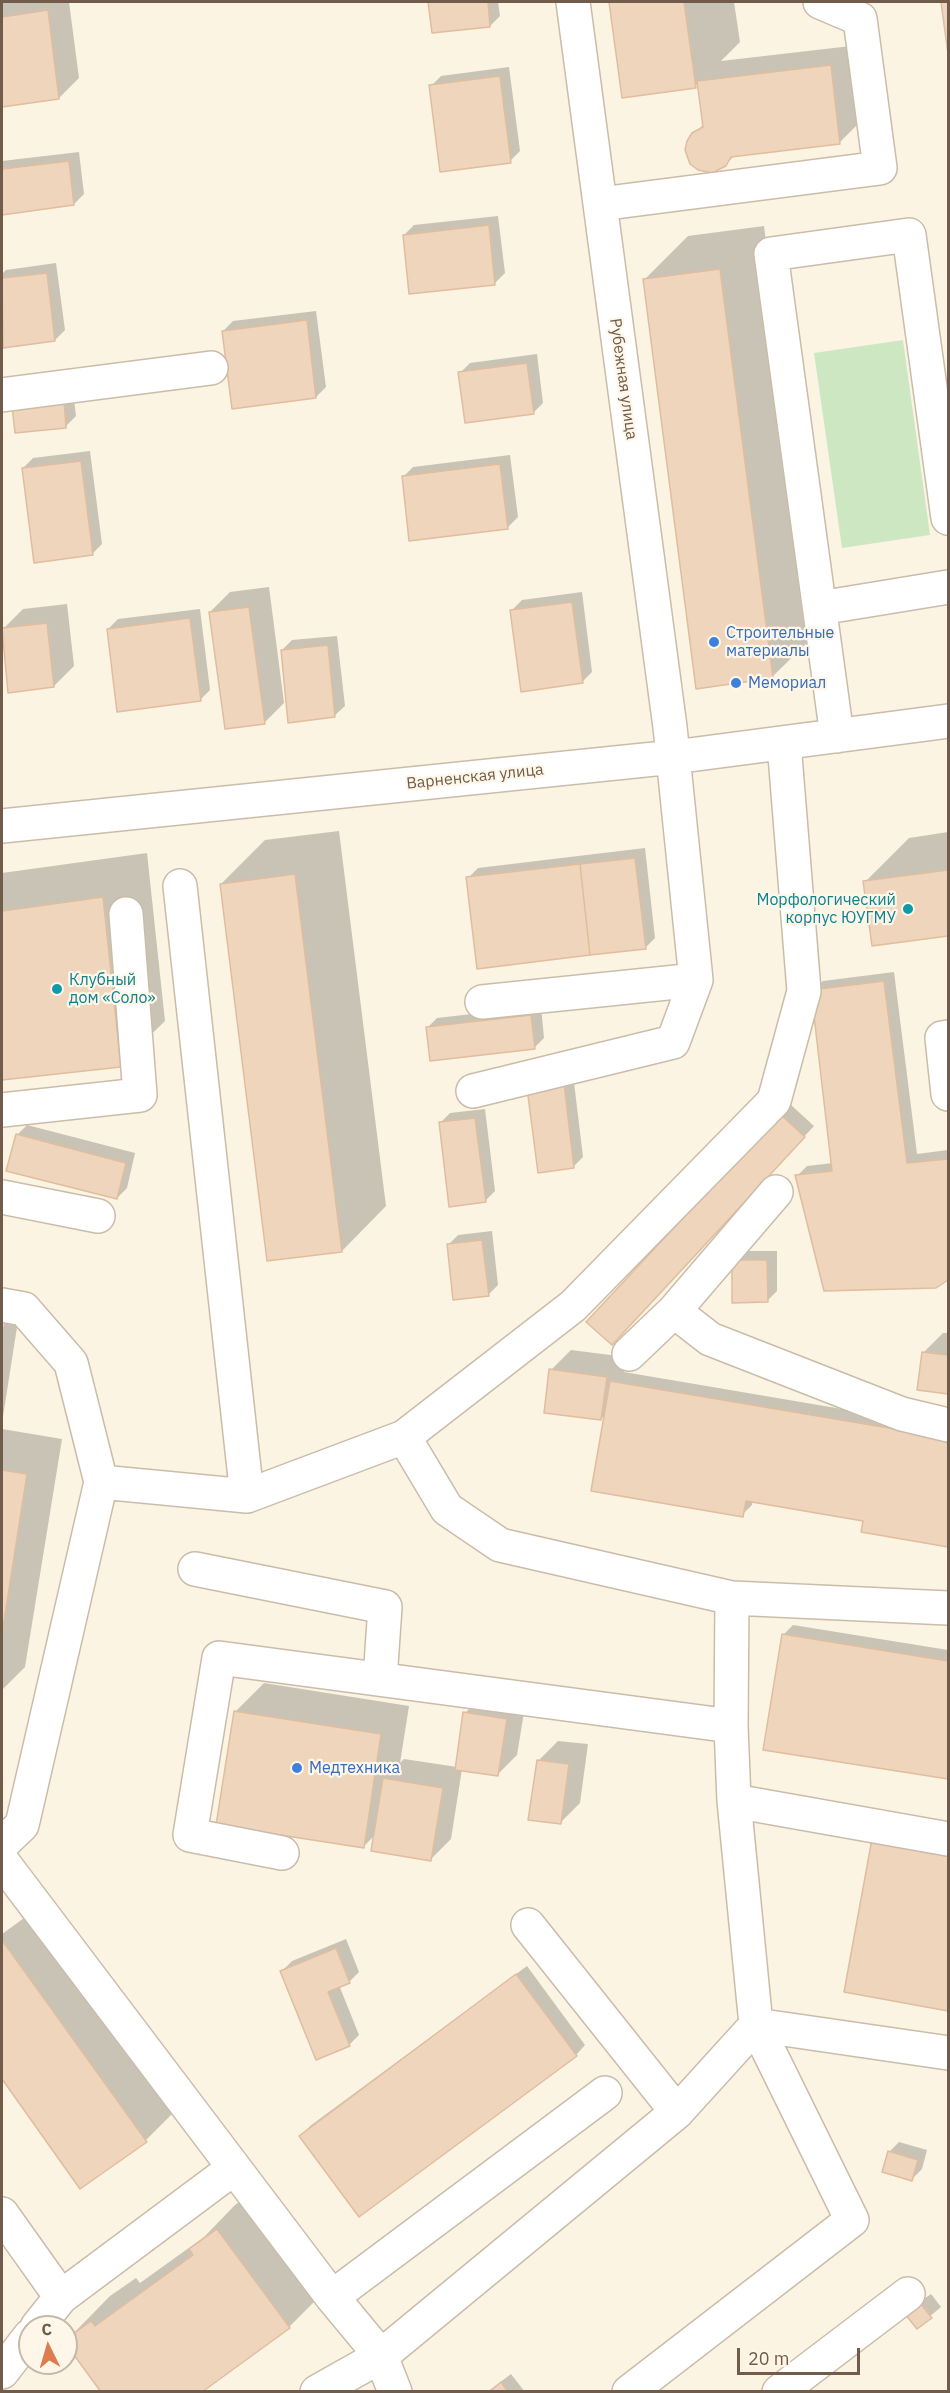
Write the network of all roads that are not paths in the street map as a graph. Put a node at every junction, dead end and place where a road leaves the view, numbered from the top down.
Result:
1 (573, 2) edge
2 (820, 2) edge
3 (600, 204) junction
4 (211, 368) dead end
5 (2, 395) edge
6 (948, 518) edge
7 (948, 587) edge
8 (820, 608) junction
9 (948, 721) edge
10 (837, 736) junction
11 (784, 742) junction
12 (674, 757) junction
13 (2, 826) edge
14 (180, 886) dead end
15 (126, 914) dead end
16 (696, 980) junction
17 (482, 1002) dead end
18 (948, 1037) edge
19 (472, 1091) dead end
20 (948, 1094) edge
21 (2, 1110) edge
22 (776, 1192) dead end
23 (2, 1197) edge
24 (98, 1216) dead end
25 (2, 1305) edge
26 (674, 1311) junction
27 (629, 1354) dead end
28 (948, 1425) edge
29 (404, 1437) junction
30 (101, 1482) junction
31 (247, 1496) junction
32 (195, 1569) dead end
33 (732, 1598) junction
34 (948, 1608) edge
35 (380, 1679) junction
36 (731, 1726) junction
37 (734, 1802) junction
38 (948, 1839) edge
39 (2, 1844) edge
40 (282, 1853) dead end
41 (2, 1861) edge
42 (528, 1925) dead end
43 (756, 2025) junction
44 (948, 2053) edge
45 (604, 2093) dead end
46 (677, 2112) junction
47 (234, 2168) junction
48 (2, 2214) edge
49 (908, 2294) dead end
50 (61, 2297) junction
51 (332, 2297) junction
52 (47, 2315) edge
53 (18, 2351) edge
54 (381, 2356) junction
55 (2, 2372) edge
56 (317, 2391) edge
57 (395, 2391) edge
58 (629, 2391) edge
59 (779, 2391) edge

1 - 3 street, Рубежная улица
2 - 3 street
3 - 12 street, Рубежная улица
4 - 5 street
6 - 8 street
7 - 8 street
8 - 10 street
9 - 10 street, Варненская улица
10 - 11 street, Варненская улица
11 - 12 street, Варненская улица
11 - 29 street
12 - 13 street, Варненская улица
12 - 16 street, Рубежная улица
14 - 31 street
15 - 21 street
16 - 17 street
16 - 19 street
18 - 20 street
22 - 26 street
23 - 24 street
25 - 30 street
26 - 27 street
26 - 28 street
29 - 31 street
29 - 33 street
30 - 31 street
30 - 39 street
32 - 35 street
33 - 34 street
33 - 36 street
35 - 36 street
35 - 40 street
36 - 37 street
37 - 38 street
37 - 43 street
41 - 47 street
42 - 46 street
43 - 44 street
43 - 46 street
43 - 58 street
45 - 51 street
46 - 54 street
47 - 50 street
47 - 51 street
48 - 50 street
49 - 59 street
50 - 52 street
51 - 54 street
53 - 55 street
54 - 56 street
54 - 57 street

